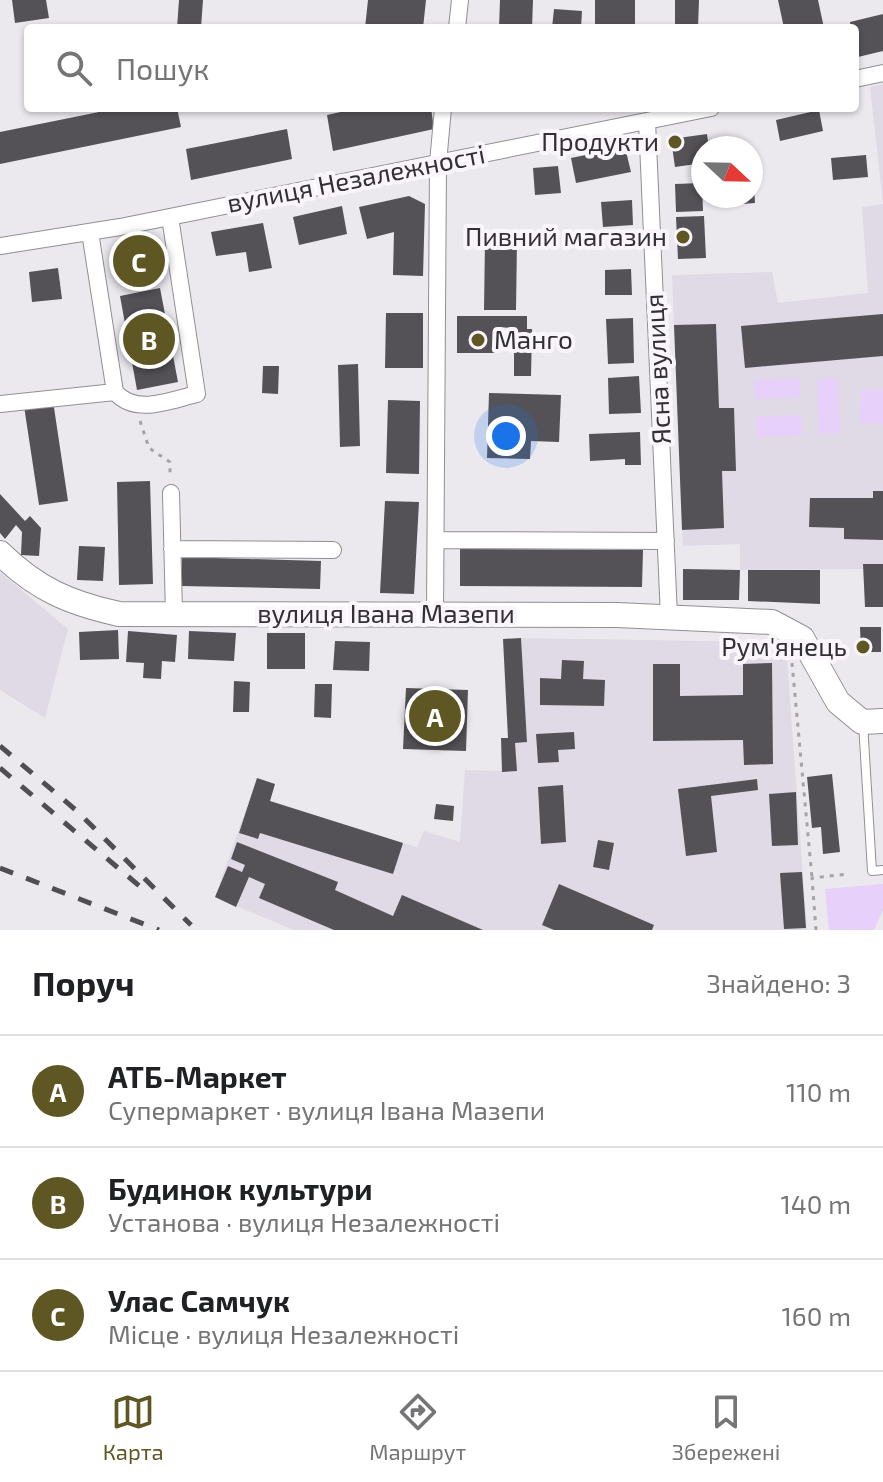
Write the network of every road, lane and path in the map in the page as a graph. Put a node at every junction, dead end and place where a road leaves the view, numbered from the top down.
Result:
1 (452, 0) edge
2 (460, 0) edge
3 (449, 24) edge
4 (457, 24) edge
5 (883, 73) edge
6 (859, 78) edge
7 (443, 112) edge
8 (449, 112) edge
9 (691, 112) edge
10 (647, 121) junction
11 (442, 162) junction
12 (170, 217) junction
13 (90, 232) junction
14 (0, 246) edge
15 (115, 392) junction
16 (0, 404) edge
17 (136, 406) junction
18 (171, 493) joint
19 (443, 540) junction
20 (666, 541) junction
21 (172, 549) junction
22 (333, 550) dead end
23 (0, 553) edge
24 (439, 613) junction
25 (174, 614) junction
26 (669, 617) junction
27 (791, 657) dead end
28 (873, 722) edge
29 (883, 870) edge
30 (848, 874) dead end
31 (812, 878) junction
32 (816, 930) edge

1 - 3 street
2 - 4 street
5 - 6 street
7 - 11 street
8 - 11 street
9 - 10 street, вулиця Незалежності
10 - 11 street, вулиця Незалежності
10 - 20 street, Ясна вулиця
11 - 12 street, вулиця Незалежності
11 - 19 street
11 - 24 street
12 - 13 street, вулиця Незалежності
12 - 17 street
13 - 14 street, вулиця Незалежності
13 - 15 street
15 - 16 street
15 - 17 street
17 - 18 path
18 - 21 street
19 - 20 street
19 - 24 street
20 - 26 street, Ясна вулиця
21 - 22 street
21 - 25 street
23 - 25 main road, вулиця Івана Мазепи
24 - 25 main road, вулиця Івана Мазепи
24 - 26 main road, вулиця Івана Мазепи
26 - 28 main road, вулиця Івана Мазепи
27 - 31 path
28 - 29 lane
30 - 31 path
31 - 32 path

